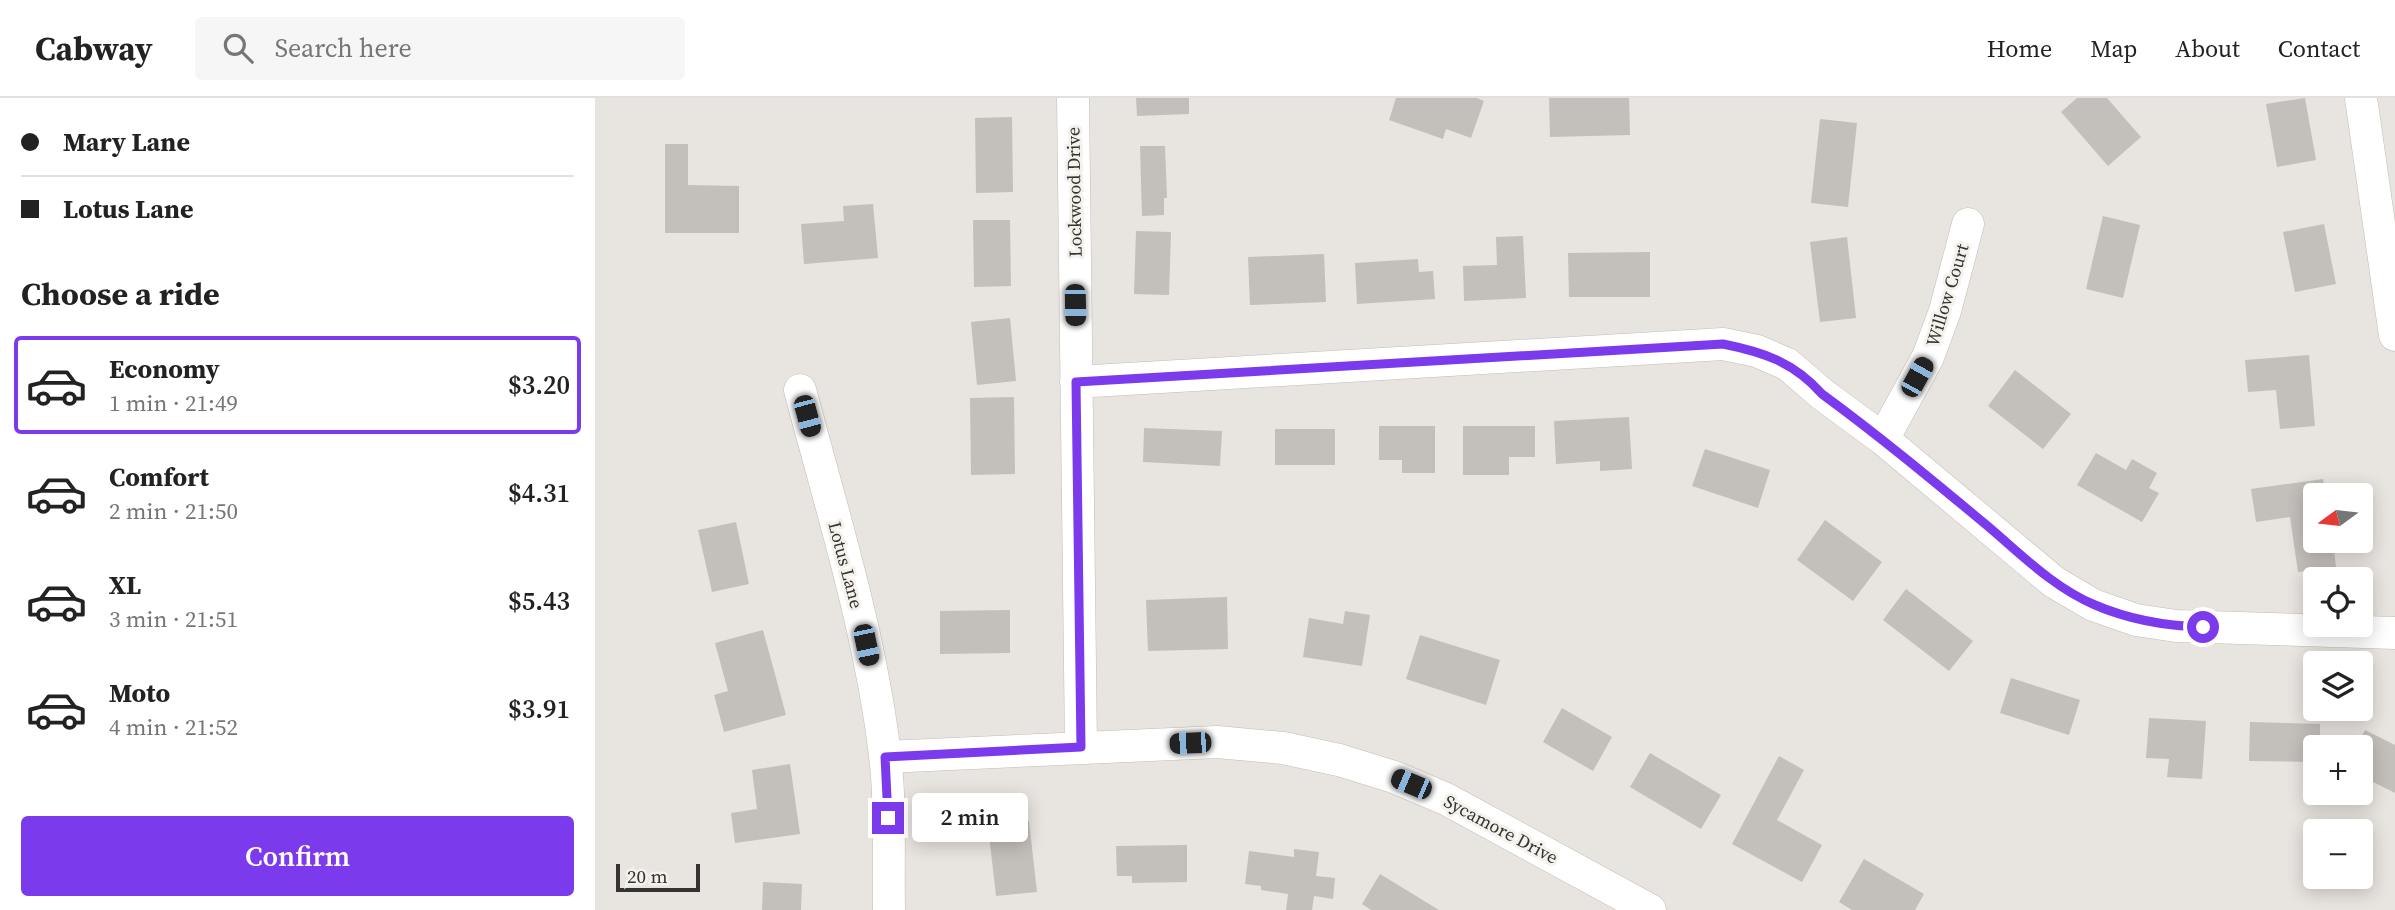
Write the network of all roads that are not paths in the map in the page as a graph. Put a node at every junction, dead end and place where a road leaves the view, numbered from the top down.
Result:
1 (1073, 98) edge
2 (2361, 98) edge
3 (2382, 157) edge
4 (1968, 224) dead end
5 (2395, 335) edge
6 (1076, 382) junction
7 (800, 390) dead end
8 (1883, 439) junction
9 (2395, 633) edge
10 (1081, 747) junction
11 (885, 757) junction
12 (889, 910) edge
13 (1650, 910) edge

1 - 6 street, Lockwood Drive
2 - 3 street
3 - 5 street
4 - 8 street, Willow Court
6 - 8 street
6 - 10 street, Lockwood Drive
7 - 11 street, Lotus Lane
8 - 9 street
10 - 11 street, Sycamore Drive
10 - 13 street, Sycamore Drive
11 - 12 street, Lotus Lane

